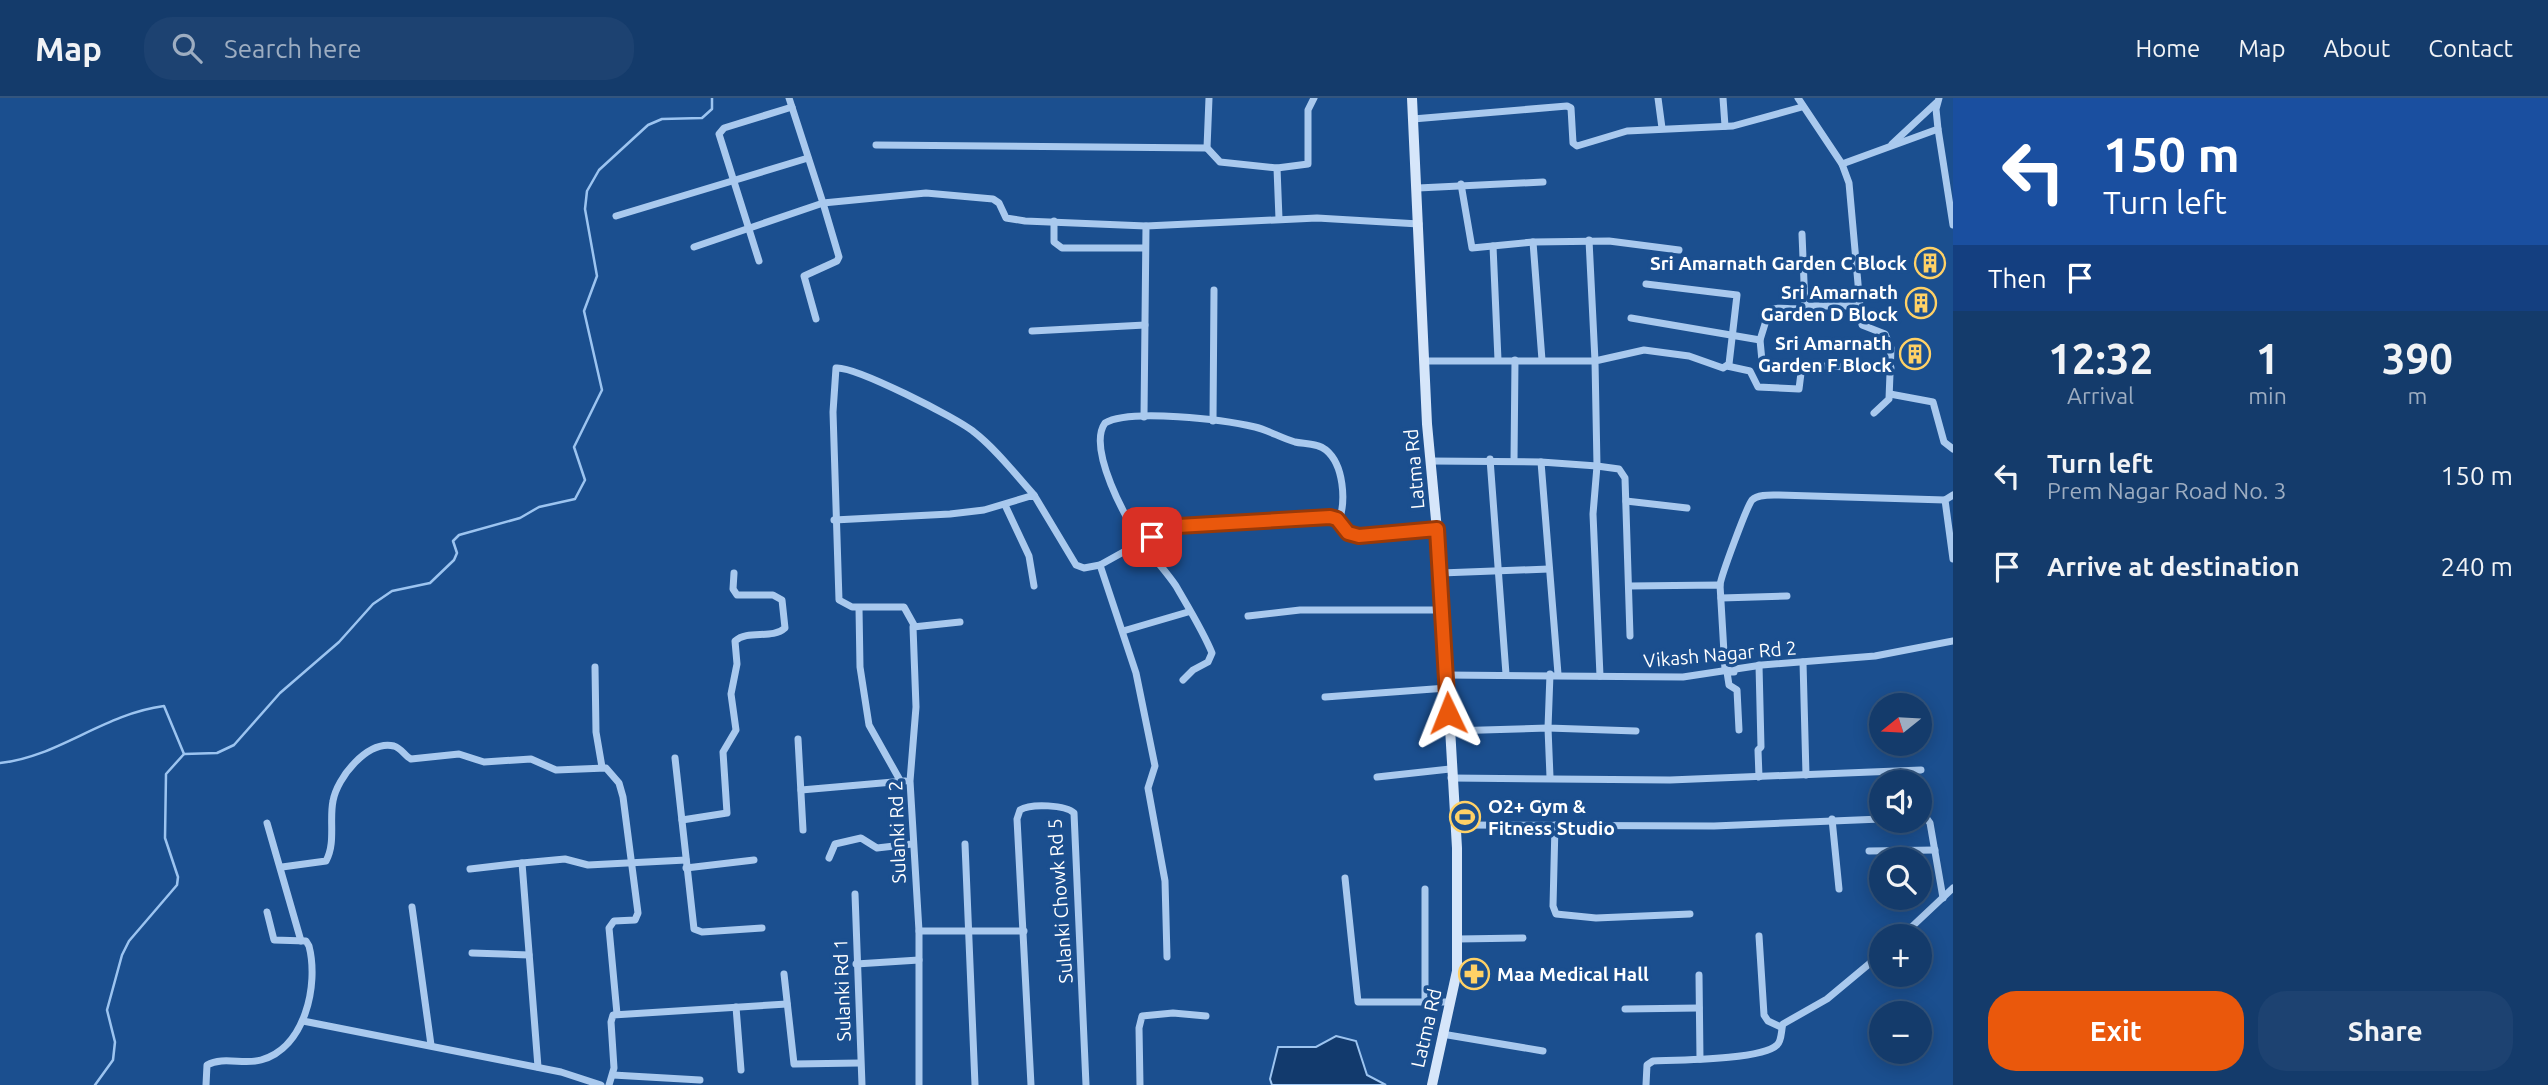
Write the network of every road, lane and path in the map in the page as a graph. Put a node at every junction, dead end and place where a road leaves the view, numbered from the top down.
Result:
1 (789, 98) edge
2 (1209, 98) edge
3 (1314, 98) edge
4 (1412, 98) edge
5 (1658, 98) edge
6 (1724, 98) edge
7 (1798, 98) edge
8 (1938, 101) edge
9 (792, 107) junction
10 (1802, 107) junction
11 (1413, 119) junction
12 (1726, 126) junction
13 (1662, 128) junction
14 (1938, 129) junction
15 (1900, 143) junction
16 (876, 145) dead end
17 (1207, 148) junction
18 (808, 158) junction
19 (1842, 164) junction
20 (1278, 168) junction
21 (733, 180) junction
22 (1543, 182) dead end
23 (1461, 184) junction
24 (1418, 188) junction
25 (1950, 202) edge
26 (823, 204) junction
27 (616, 216) dead end
28 (1279, 219) junction
29 (1054, 221) junction
30 (1419, 223) junction
31 (1953, 225) edge
32 (1146, 226) junction
33 (748, 229) junction
34 (1802, 234) dead end
35 (1589, 240) junction
36 (1533, 242) junction
37 (1493, 246) junction
38 (694, 247) dead end
39 (1144, 248) junction
40 (1679, 250) dead end
41 (759, 261) dead end
42 (1646, 284) dead end
43 (1214, 290) dead end
44 (1805, 306) junction
45 (1860, 306) junction
46 (1631, 318) dead end
47 (816, 319) dead end
48 (1145, 325) junction
49 (1032, 331) dead end
50 (1734, 335) junction
51 (1760, 340) junction
52 (1498, 360) junction
53 (1515, 360) junction
54 (1542, 360) junction
55 (1426, 361) junction
56 (1595, 361) junction
57 (1727, 366) junction
58 (1802, 366) junction
59 (1891, 368) junction
60 (1891, 394) junction
61 (1874, 413) dead end
62 (1144, 416) junction
63 (1213, 421) junction
64 (1953, 449) edge
65 (1490, 460) junction
66 (1430, 461) junction
67 (1514, 461) junction
68 (1541, 462) junction
69 (1597, 466) junction
70 (1034, 495) junction
71 (1953, 495) edge
72 (1945, 500) junction
73 (1626, 501) junction
74 (1005, 505) junction
75 (1687, 508) dead end
76 (834, 520) junction
77 (1339, 521) junction
78 (1437, 529) junction
79 (1142, 542) junction
80 (1953, 559) edge
81 (1100, 565) junction
82 (1549, 569) junction
83 (1499, 572) junction
84 (734, 573) dead end
85 (1441, 573) junction
86 (1034, 586) dead end
87 (1629, 586) junction
88 (1720, 586) junction
89 (1787, 597) dead end
90 (1721, 598) junction
91 (859, 608) junction
92 (1443, 610) junction
93 (1188, 612) junction
94 (1248, 616) dead end
95 (960, 622) dead end
96 (914, 625) junction
97 (1123, 631) junction
98 (1630, 636) dead end
99 (1953, 640) edge
100 (1802, 662) junction
101 (1759, 665) junction
102 (595, 667) dead end
103 (1735, 668) junction
104 (1725, 670) junction
105 (1506, 674) junction
106 (1554, 674) junction
107 (1446, 675) junction
108 (1600, 676) junction
109 (1183, 680) dead end
110 (1447, 688) junction
111 (1325, 697) dead end
112 (1548, 728) junction
113 (1739, 730) dead end
114 (1448, 731) junction
115 (1636, 731) dead end
116 (798, 739) dead end
117 (675, 758) dead end
118 (602, 768) junction
119 (1869, 772) edge
120 (1451, 774) junction
121 (1806, 775) junction
122 (1377, 777) dead end
123 (1550, 777) junction
124 (1759, 777) junction
125 (910, 781) junction
126 (901, 782) junction
127 (801, 790) junction
128 (1869, 819) edge
129 (682, 820) junction
130 (1832, 820) junction
131 (268, 823) dead end
132 (1457, 825) junction
133 (1555, 825) junction
134 (803, 830) dead end
135 (1931, 833) edge
136 (912, 844) junction
137 (965, 844) dead end
138 (1932, 850) edge
139 (1935, 850) junction
140 (830, 858) dead end
141 (754, 860) dead end
142 (632, 861) junction
143 (522, 863) junction
144 (686, 864) junction
145 (282, 867) junction
146 (470, 869) dead end
147 (1345, 878) dead end
148 (1953, 888) edge
149 (1425, 889) dead end
150 (1839, 889) dead end
151 (855, 894) dead end
152 (1943, 898) junction
153 (412, 906) dead end
154 (267, 912) dead end
155 (1689, 914) dead end
156 (1915, 924) edge
157 (762, 928) dead end
158 (919, 931) junction
159 (968, 931) junction
160 (1024, 931) junction
161 (1759, 936) dead end
162 (1458, 939) junction
163 (1523, 939) dead end
164 (301, 941) junction
165 (472, 953) dead end
166 (529, 955) junction
167 (1167, 957) dead end
168 (919, 960) junction
169 (856, 964) junction
170 (1869, 964) edge
171 (784, 974) dead end
172 (1699, 975) dead end
173 (1425, 1000) junction
174 (1450, 1002) junction
175 (787, 1004) junction
176 (736, 1007) junction
177 (1699, 1008) junction
178 (1625, 1009) dead end
179 (617, 1014) junction
180 (1206, 1016) dead end
181 (303, 1021) junction
182 (1781, 1027) junction
183 (1442, 1034) junction
184 (431, 1045) junction
185 (1543, 1052) dead end
186 (1700, 1059) junction
187 (860, 1063) junction
188 (538, 1067) junction
189 (741, 1070) dead end
190 (613, 1075) junction
191 (700, 1080) dead end
192 (206, 1085) edge
193 (601, 1085) edge
194 (609, 1085) edge
195 (862, 1085) edge
196 (919, 1085) edge
197 (975, 1085) edge
198 (1031, 1085) edge
199 (1086, 1085) edge
200 (1140, 1085) edge
201 (1432, 1085) edge
202 (1646, 1085) edge

1 - 9 street
2 - 17 street
3 - 20 street
4 - 11 street, Latma Rd
5 - 13 street
6 - 12 street
7 - 10 street
8 - 14 street
8 - 15 street
9 - 18 street
9 - 21 street
10 - 12 street
10 - 19 street
11 - 13 street
11 - 24 street, Latma Rd
12 - 13 street
14 - 15 street
14 - 25 street
15 - 19 street
16 - 17 street
17 - 20 street
18 - 21 street
18 - 26 street
19 - 45 street
20 - 28 street
21 - 27 street
21 - 33 street
22 - 23 street
23 - 24 street
23 - 37 street
24 - 30 street, Latma Rd
25 - 31 street
26 - 29 street
26 - 33 street
26 - 47 street
28 - 30 street
28 - 32 street
29 - 32 street
29 - 39 street
30 - 55 street, Latma Rd
32 - 39 street
33 - 38 street
33 - 41 street
34 - 44 street
35 - 36 street
35 - 40 street
35 - 56 street
36 - 37 street
36 - 54 street
37 - 52 street
39 - 48 street
42 - 50 street
43 - 63 street
44 - 45 street
44 - 51 street
45 - 59 street
46 - 50 street
48 - 49 street
48 - 62 street
50 - 51 street
50 - 57 street
51 - 58 street
52 - 53 street
52 - 55 street
53 - 54 street
53 - 67 street
54 - 56 street
55 - 66 street, Latma Rd
56 - 57 street
56 - 69 street
57 - 58 street
58 - 59 street
59 - 60 street
60 - 61 street
60 - 64 street
62 - 63 street
62 - 79 street
63 - 77 street
65 - 66 street
65 - 67 street
65 - 83 street
66 - 78 street, Latma Rd
67 - 68 street
68 - 69 street
68 - 82 street
69 - 73 street
69 - 108 street
70 - 74 street
70 - 76 street
70 - 81 street
71 - 72 street
72 - 80 street
72 - 88 street
73 - 75 street
73 - 87 street
74 - 76 street
74 - 86 street
76 - 91 street
77 - 78 street
77 - 79 street
78 - 85 street, Latma Rd
79 - 81 street
79 - 93 street
81 - 97 street
82 - 83 street
82 - 106 street
83 - 85 street
83 - 105 street
84 - 129 street
85 - 92 street, Latma Rd
87 - 88 street
87 - 98 street
88 - 90 street
89 - 90 street
90 - 104 street
91 - 96 street
91 - 126 street
92 - 94 street
92 - 107 street, Latma Rd
93 - 97 street
93 - 109 street
95 - 96 street
96 - 125 street, Sulanki Rd 2
97 - 167 street
99 - 100 street, Vikash Nagar Rd 2
100 - 101 street, Vikash Nagar Rd 2
100 - 121 street
101 - 103 street, Vikash Nagar Rd 2
101 - 124 street
102 - 118 street
103 - 104 street, Vikash Nagar Rd 2
103 - 113 street
104 - 108 street, Vikash Nagar Rd 2
105 - 106 street, Vikash Nagar Rd 2
105 - 107 street, Vikash Nagar Rd 2
106 - 108 street, Vikash Nagar Rd 2
106 - 112 street
107 - 110 street, Latma Rd
110 - 111 street
110 - 114 street, Latma Rd
112 - 114 street
112 - 115 street
112 - 123 street
114 - 120 street, Latma Rd
116 - 127 street
117 - 129 street
118 - 142 street
118 - 145 street
119 - 121 street
120 - 122 street
120 - 123 street
120 - 132 street, Latma Rd
121 - 124 street
123 - 124 street
125 - 126 street
125 - 136 street, Sulanki Rd 2
126 - 127 street
127 - 134 street
128 - 130 street
129 - 144 street
130 - 133 street
130 - 150 street
131 - 145 street
132 - 133 street
132 - 162 street, Latma Rd
133 - 155 street
135 - 139 street
136 - 140 street
136 - 158 street, Sulanki Rd 2
137 - 159 street
138 - 139 street
139 - 152 street
141 - 144 street
142 - 143 street
142 - 144 street
142 - 179 street
143 - 146 street
143 - 166 street
144 - 157 street
145 - 164 street
147 - 173 street
148 - 152 street
149 - 173 street
151 - 169 street, Sulanki Rd 1
152 - 156 street
153 - 184 street
154 - 164 street
158 - 159 street
158 - 168 street, Sulanki Rd 2
159 - 160 street
159 - 197 street
160 - 198 street
160 - 199 street, Sulanki Chowk Rd 5
161 - 182 street
162 - 163 street
162 - 174 street, Latma Rd
164 - 181 street
165 - 166 street
166 - 188 street
168 - 169 street
168 - 196 street, Sulanki Rd 2
169 - 187 street, Sulanki Rd 1
170 - 182 street
171 - 175 street
172 - 177 street
173 - 174 street
174 - 183 street, Latma Rd
175 - 176 street
175 - 187 street
176 - 179 street
176 - 189 street
177 - 178 street
177 - 186 street
179 - 190 street
180 - 200 street
181 - 184 street
181 - 192 street
182 - 186 street
183 - 185 street
183 - 201 street, Latma Rd
184 - 188 street
186 - 202 street
187 - 195 street, Sulanki Rd 1
188 - 193 street
190 - 191 street
190 - 194 street

